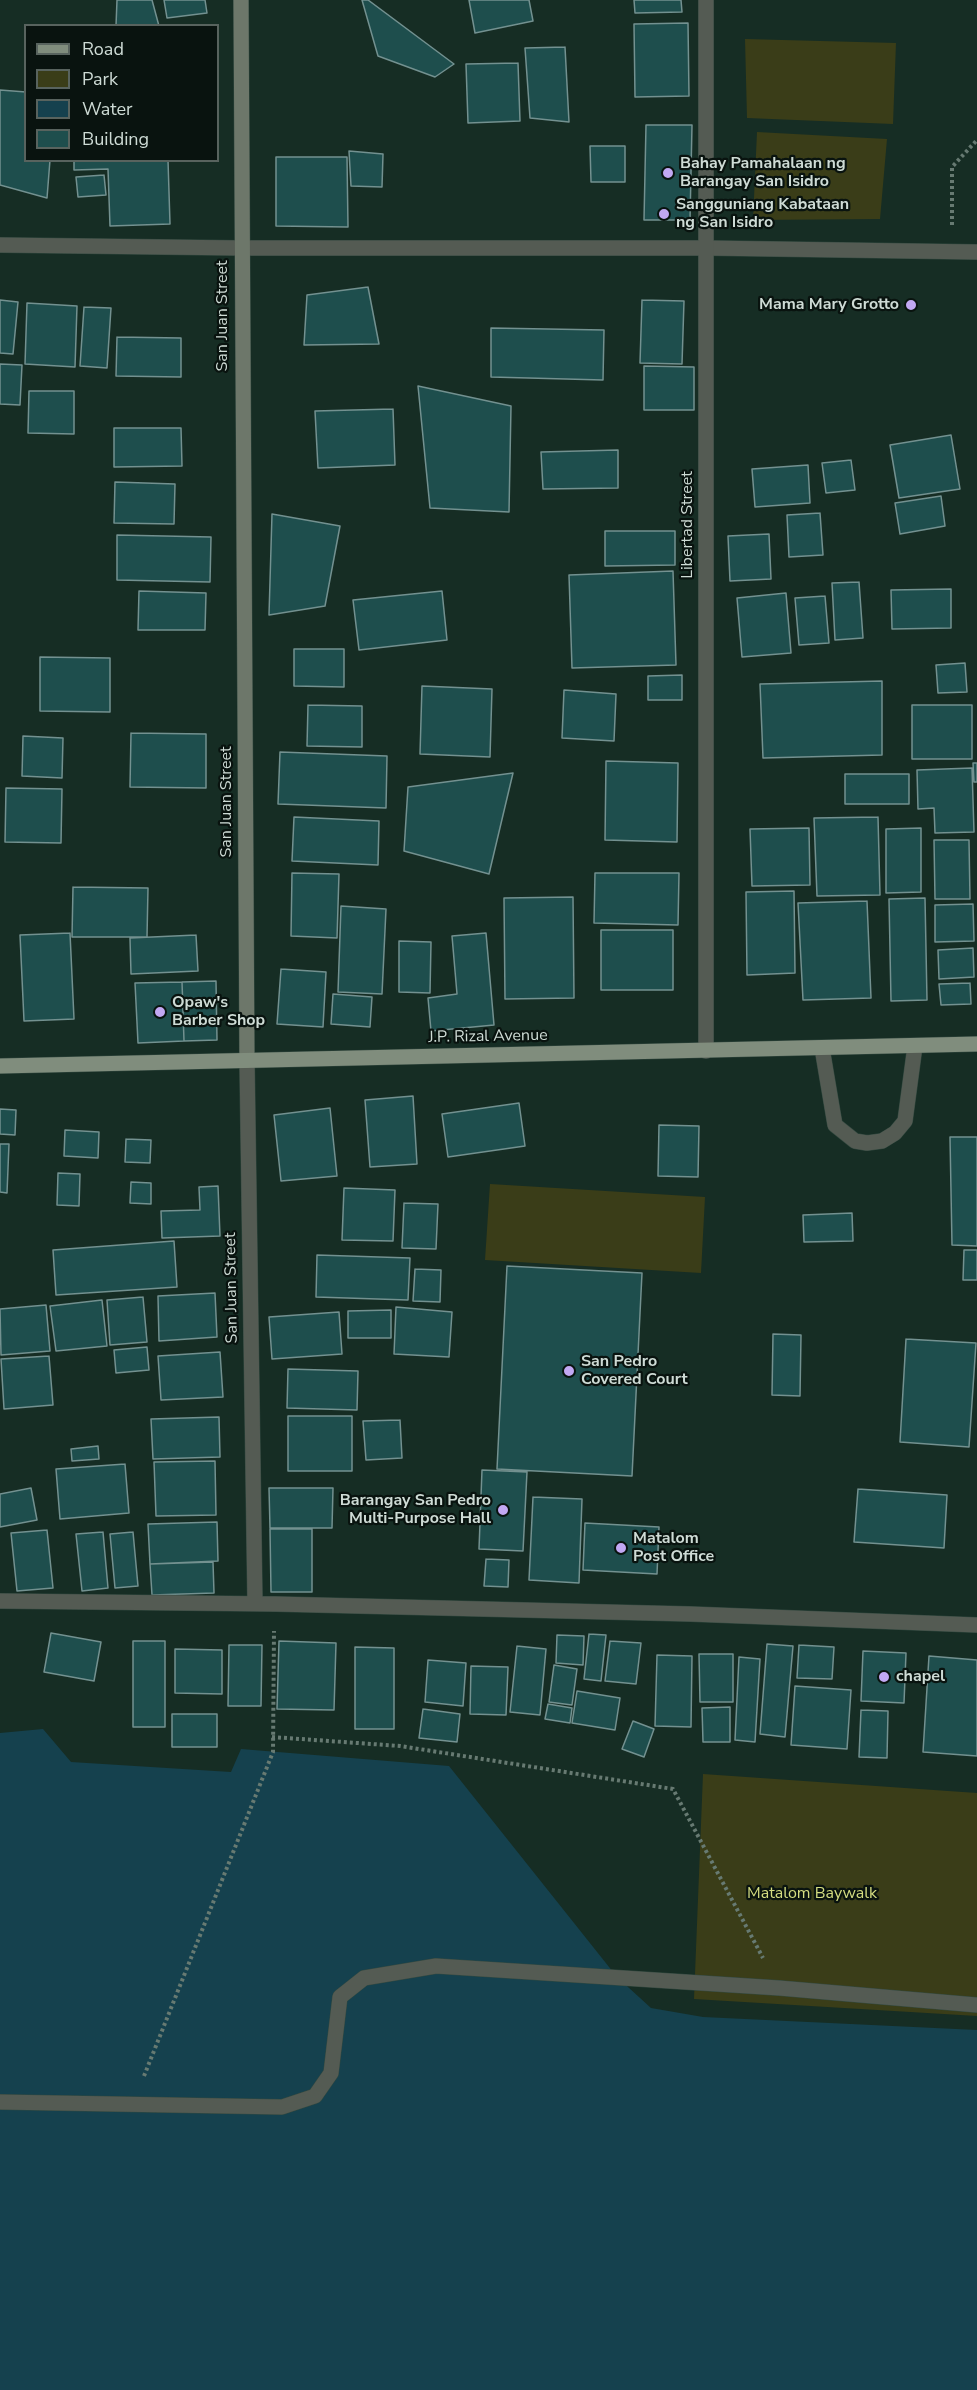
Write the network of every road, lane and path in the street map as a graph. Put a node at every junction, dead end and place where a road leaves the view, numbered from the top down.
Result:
1 (241, 0) edge
2 (706, 0) edge
3 (977, 140) edge
4 (0, 245) edge
5 (241, 248) junction
6 (706, 248) junction
7 (977, 252) edge
8 (953, 253) junction
9 (977, 1044) edge
10 (915, 1046) junction
11 (822, 1048) junction
12 (706, 1051) junction
13 (247, 1060) junction
14 (0, 1066) edge
15 (0, 1601) edge
16 (255, 1604) junction
17 (275, 1604) junction
18 (977, 1625) edge
19 (272, 1737) junction
20 (779, 1988) junction
21 (977, 2005) edge
22 (0, 2102) edge
23 (133, 2104) junction

1 - 5 street, San Juan Street
2 - 6 street, Libertad Street
3 - 8 path
4 - 5 street
5 - 6 street
5 - 13 street, San Juan Street
6 - 8 street
6 - 12 street, Libertad Street
7 - 8 street
9 - 10 main road, J.P. Rizal Avenue
10 - 11 main road, J.P. Rizal Avenue
10 - 11 street
11 - 12 main road, J.P. Rizal Avenue
12 - 13 main road, J.P. Rizal Avenue
13 - 14 main road, J.P. Rizal Avenue
13 - 16 street, San Juan Street
15 - 16 street
16 - 17 street
17 - 18 street
17 - 19 path
19 - 20 path
19 - 23 path
20 - 21 street
20 - 23 street
22 - 23 street

